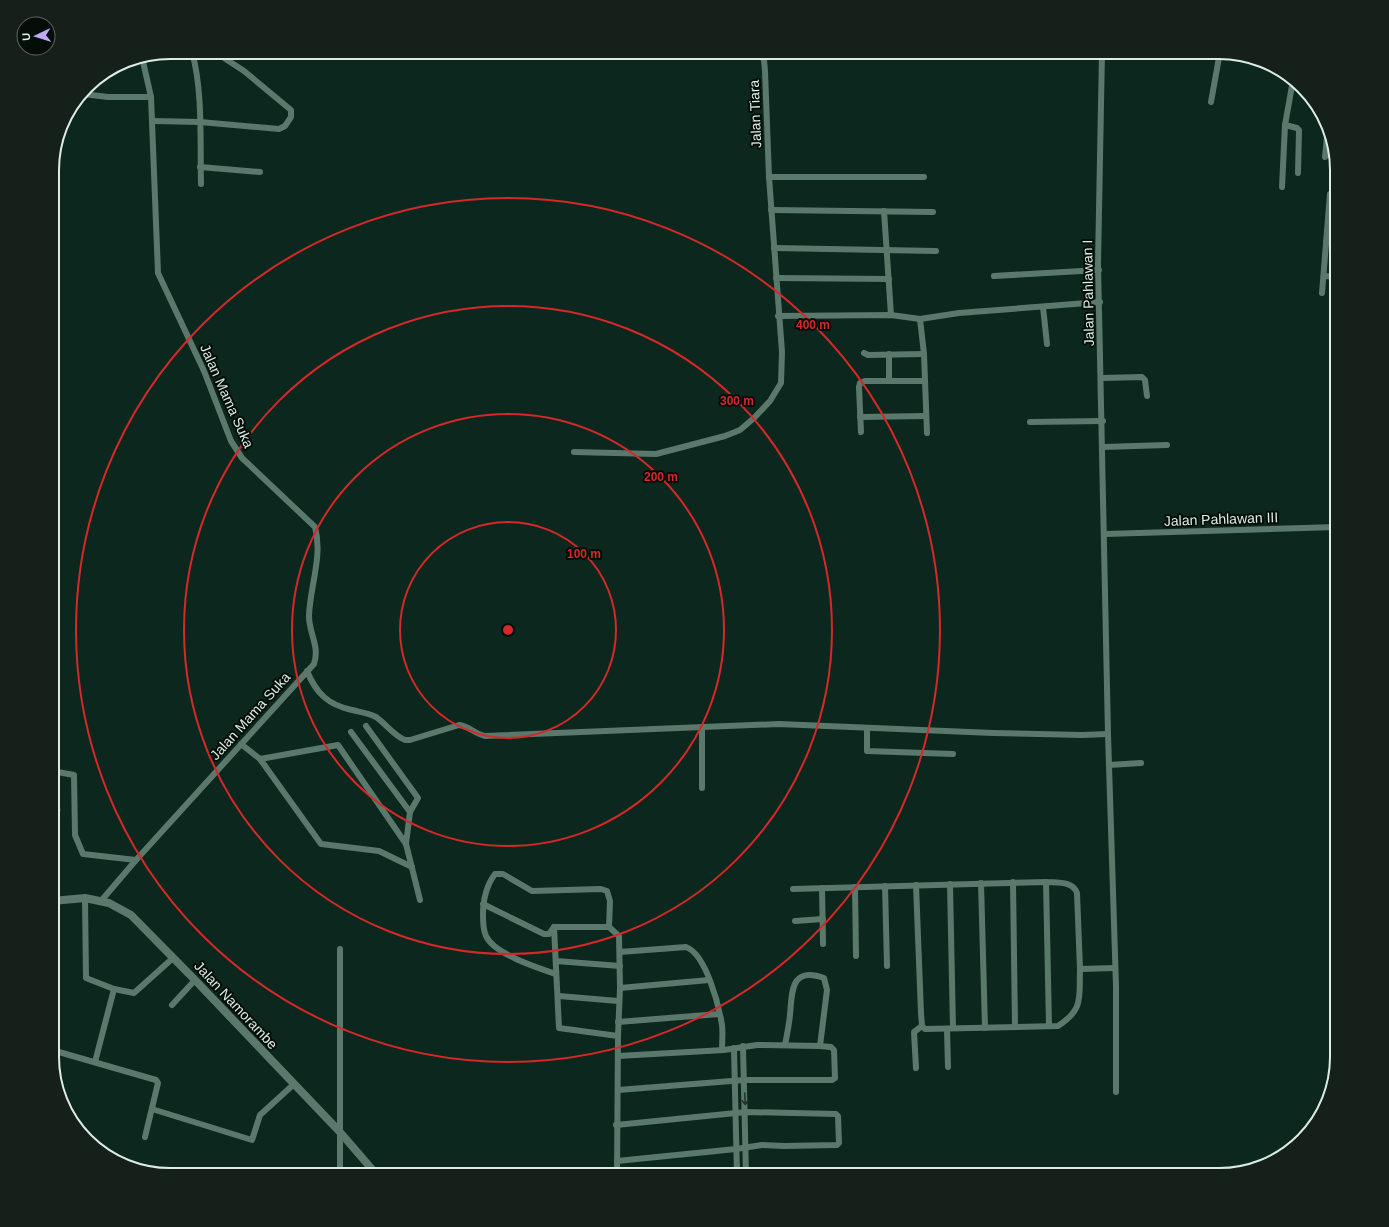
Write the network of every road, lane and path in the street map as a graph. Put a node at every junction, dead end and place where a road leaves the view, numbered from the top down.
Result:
1 (193, 59) edge
2 (226, 59) edge
3 (763, 59) edge
4 (1102, 59) edge
5 (1219, 59) edge
6 (143, 62) edge
7 (1292, 86) edge
8 (89, 95) edge
9 (151, 97) junction
10 (1211, 102) dead end
11 (153, 121) junction
12 (200, 122) junction
13 (1285, 125) junction
14 (1326, 143) edge
15 (1325, 157) dead end
16 (200, 167) junction
17 (260, 172) dead end
18 (1298, 173) dead end
19 (924, 177) dead end
20 (769, 178) junction
21 (200, 184) dead end
22 (1282, 187) dead end
23 (1330, 194) dead end
24 (771, 210) junction
25 (884, 211) junction
26 (933, 212) dead end
27 (1329, 213) joint
28 (1326, 242) junction
29 (1330, 242) edge
30 (774, 248) junction
31 (886, 248) junction
32 (936, 251) dead end
33 (1099, 270) junction
34 (994, 276) dead end
35 (1324, 276) junction
36 (1330, 277) edge
37 (776, 278) junction
38 (889, 279) junction
39 (1322, 292) dead end
40 (1100, 302) junction
41 (1043, 307) junction
42 (891, 315) junction
43 (778, 316) junction
44 (920, 319) junction
45 (1047, 344) dead end
46 (864, 353) dead end
47 (889, 354) junction
48 (924, 354) junction
49 (1102, 378) junction
50 (889, 380) junction
51 (925, 381) junction
52 (1147, 396) dead end
53 (926, 416) junction
54 (860, 417) junction
55 (1103, 421) junction
56 (1030, 422) dead end
57 (861, 432) dead end
58 (927, 433) dead end
59 (1167, 446) dead end
60 (1103, 447) junction
61 (574, 452) dead end
62 (1330, 527) edge
63 (1105, 534) junction
64 (307, 671) junction
65 (366, 726) dead end
66 (702, 727) junction
67 (868, 728) junction
68 (351, 732) dead end
69 (1108, 734) junction
70 (241, 744) junction
71 (953, 754) dead end
72 (260, 759) junction
73 (1141, 763) dead end
74 (1109, 765) junction
75 (59, 772) edge
76 (702, 788) dead end
77 (410, 812) junction
78 (406, 844) junction
79 (136, 860) junction
80 (412, 868) junction
81 (1013, 882) junction
82 (1046, 882) junction
83 (981, 883) junction
84 (950, 884) junction
85 (916, 885) junction
86 (884, 886) junction
87 (855, 887) junction
88 (793, 888) dead end
89 (822, 888) junction
90 (85, 898) junction
91 (59, 900) edge
92 (420, 900) dead end
93 (101, 901) junction
94 (483, 904) junction
95 (823, 919) junction
96 (795, 921) dead end
97 (554, 927) junction
98 (609, 927) junction
99 (823, 944) dead end
100 (340, 949) dead end
101 (620, 952) junction
102 (856, 956) dead end
103 (173, 958) junction
104 (556, 961) junction
105 (620, 966) junction
106 (887, 966) dead end
107 (1115, 968) junction
108 (1080, 970) junction
109 (556, 974) junction
110 (195, 980) junction
111 (709, 980) junction
112 (620, 988) junction
113 (114, 989) junction
114 (559, 996) junction
115 (618, 1001) junction
116 (172, 1005) dead end
117 (719, 1014) junction
118 (618, 1022) junction
119 (922, 1026) junction
120 (1049, 1026) junction
121 (1015, 1027) junction
122 (950, 1028) junction
123 (984, 1028) junction
124 (618, 1036) junction
125 (785, 1045) junction
126 (743, 1046) junction
127 (820, 1046) junction
128 (734, 1048) junction
129 (722, 1050) junction
130 (59, 1052) edge
131 (618, 1056) junction
132 (94, 1062) junction
133 (948, 1067) dead end
134 (916, 1068) dead end
135 (734, 1080) junction
136 (744, 1080) junction
137 (293, 1085) junction
138 (618, 1090) junction
139 (1116, 1092) dead end
140 (152, 1109) junction
141 (746, 1112) junction
142 (735, 1113) junction
143 (616, 1125) junction
144 (338, 1131) junction
145 (145, 1137) dead end
146 (746, 1147) junction
147 (736, 1150) junction
148 (617, 1161) junction
149 (340, 1168) edge
150 (371, 1168) edge
151 (617, 1168) edge
152 (737, 1168) edge
153 (746, 1168) edge

1 - 12 street
2 - 12 street
3 - 20 street, Jalan Tiara
4 - 33 street, Jalan Pahlawan I
5 - 10 street
6 - 9 street, Jalan Mama Suka
7 - 13 street
8 - 9 street
9 - 11 street, Jalan Mama Suka
11 - 12 street
11 - 64 street, Jalan Mama Suka
12 - 16 street
13 - 18 street
13 - 22 street
14 - 15 street
16 - 17 street
16 - 21 street
19 - 20 street
20 - 24 street, Jalan Tiara
23 - 27 street
24 - 25 street
24 - 30 street, Jalan Tiara
25 - 26 street
25 - 31 street
27 - 28 street
28 - 29 street
28 - 35 street
30 - 31 street
30 - 37 street, Jalan Tiara
31 - 32 street
31 - 38 street
33 - 34 street
33 - 40 street, Jalan Pahlawan I
35 - 36 street
35 - 39 street
37 - 38 street
37 - 43 street, Jalan Tiara
38 - 42 street
40 - 41 street
40 - 49 street, Jalan Pahlawan I
41 - 44 street
41 - 45 street
42 - 43 street
42 - 44 street
43 - 61 street, Jalan Tiara
44 - 48 street
46 - 47 street
47 - 48 street
47 - 50 street
48 - 51 street
49 - 52 street
49 - 55 street, Jalan Pahlawan I
50 - 51 street
50 - 54 street
51 - 53 street
53 - 54 street
53 - 58 street
54 - 57 street
55 - 56 street
55 - 60 street, Jalan Pahlawan I
59 - 60 street
60 - 63 street, Jalan Pahlawan I
62 - 63 street, Jalan Pahlawan III
63 - 69 street, Jalan Pahlawan I
64 - 66 street
64 - 70 street, Jalan Mama Suka
65 - 77 street
66 - 67 street
66 - 76 street
67 - 69 street
67 - 71 street
68 - 77 street
69 - 74 street, Jalan Pahlawan I
70 - 72 street
70 - 79 street, Jalan Mama Suka
72 - 78 street
72 - 80 street
73 - 74 street
74 - 107 street, Jalan Pahlawan I
75 - 79 street
77 - 78 street
78 - 80 street
79 - 93 street, Jalan Mama Suka
80 - 92 street
81 - 82 street
81 - 83 street
81 - 121 street
82 - 108 street
82 - 120 street
83 - 84 street
83 - 123 street
84 - 85 street
84 - 122 street
85 - 86 street
85 - 119 street
86 - 87 street
86 - 106 street
87 - 89 street
87 - 102 street
88 - 89 street
89 - 95 street
90 - 91 main road, Jalan Namorambe
90 - 93 main road, Jalan Namorambe
90 - 113 street
93 - 103 main road, Jalan Namorambe
94 - 97 street
94 - 98 street
94 - 109 street
95 - 96 street
95 - 99 street
97 - 98 street
97 - 104 street
98 - 101 street
100 - 144 street
101 - 105 street
101 - 111 street
103 - 110 main road, Jalan Namorambe
103 - 113 street
104 - 105 street
104 - 109 street
105 - 112 street
107 - 108 street
107 - 139 street, Jalan Pahlawan I
108 - 120 street
109 - 114 street
110 - 116 street
110 - 137 main road, Jalan Namorambe
111 - 112 street
111 - 117 street
112 - 115 street
113 - 132 street
114 - 115 street
114 - 124 street
115 - 118 street
117 - 118 street
117 - 129 street
118 - 124 street
119 - 122 street
119 - 134 street
120 - 121 street
121 - 123 street
122 - 123 street
122 - 133 street
124 - 131 street
125 - 126 street
125 - 127 street
125 - 127 street
126 - 128 street
126 - 136 street
127 - 136 street
128 - 129 street
128 - 135 street
129 - 131 street
130 - 132 street
131 - 138 street
132 - 140 street
135 - 136 street
135 - 138 street
135 - 142 street
136 -> 141 street
137 - 140 street
137 - 144 main road, Jalan Namorambe
138 - 143 street
140 - 145 street
141 - 142 street
141 - 146 street
141 - 146 street
142 - 143 street
142 - 147 street
143 - 148 street
144 - 149 street
144 - 150 main road, Jalan Namorambe
146 - 147 street
146 - 153 street
147 - 148 street
147 - 152 street
148 - 151 street

